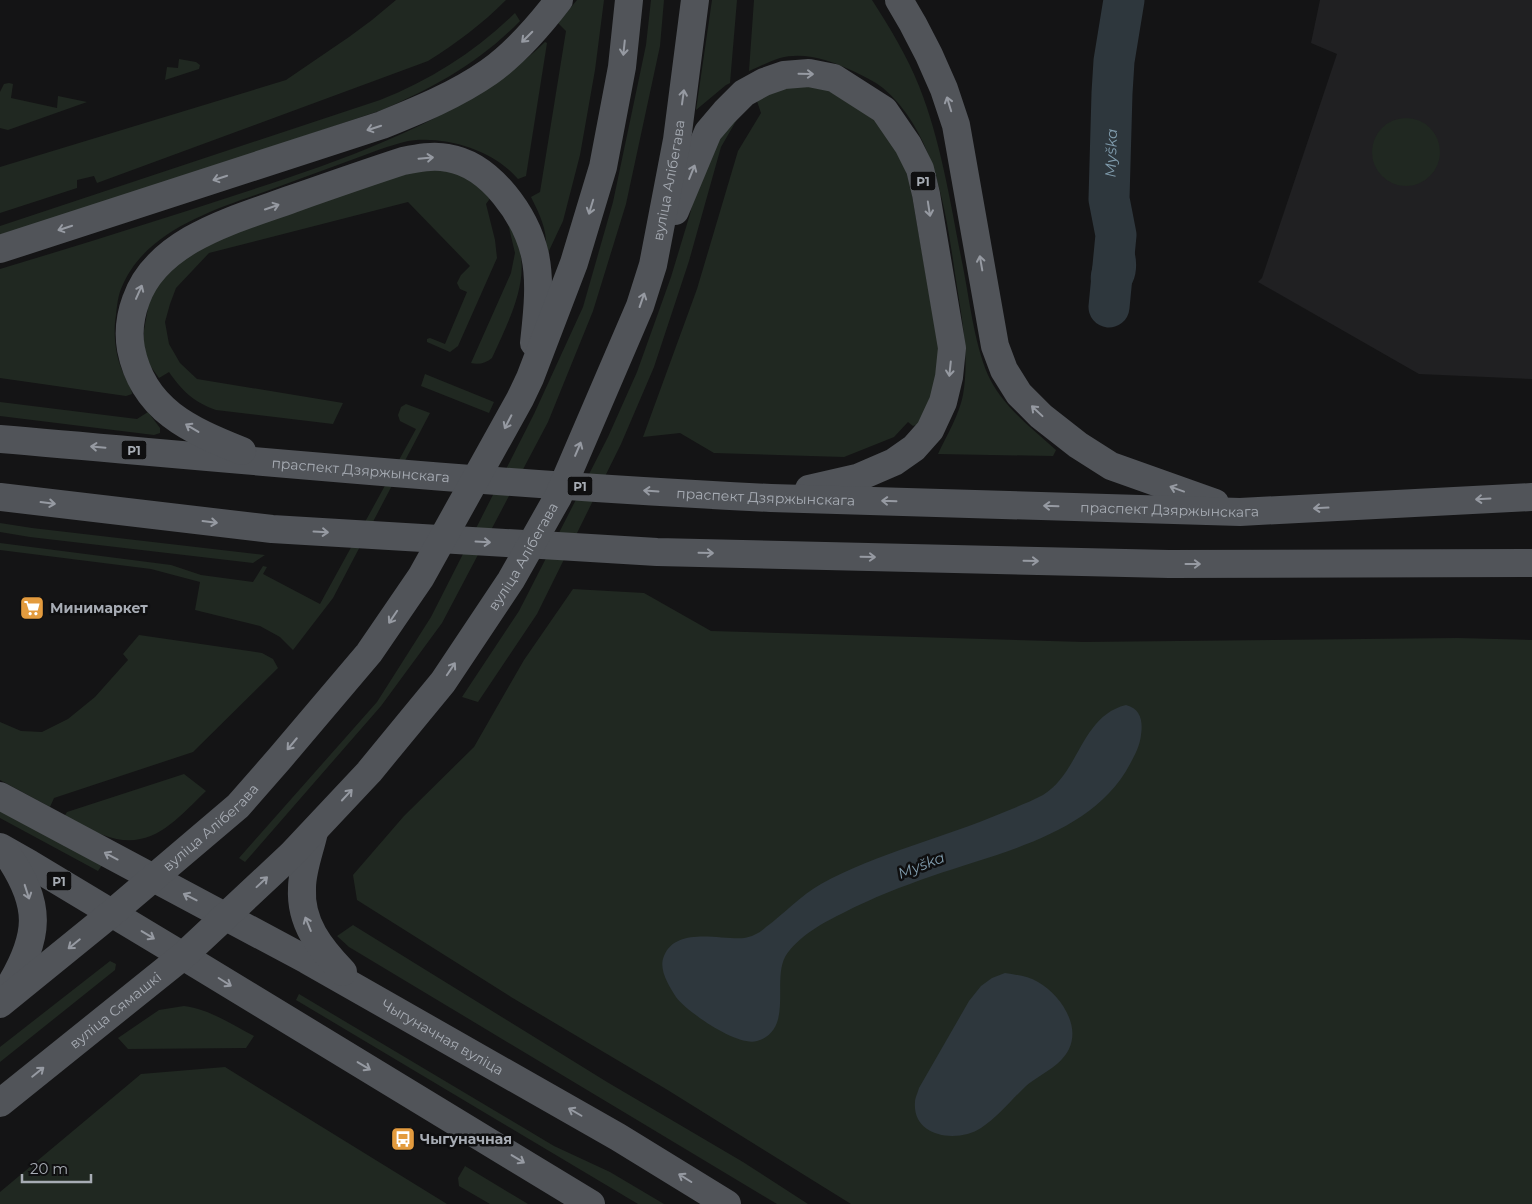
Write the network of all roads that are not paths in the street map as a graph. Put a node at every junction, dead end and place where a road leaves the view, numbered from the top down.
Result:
1 (559, 0) edge
2 (629, 0) edge
3 (695, 0) edge
4 (898, 0) edge
5 (0, 249) edge
6 (653, 266) junction
7 (530, 378) junction
8 (0, 439) edge
9 (269, 462) junction
10 (0, 497) edge
11 (1532, 497) edge
12 (772, 498) junction
13 (1240, 512) junction
14 (1532, 564) edge
15 (0, 796) edge
16 (314, 830) junction
17 (2, 848) edge
18 (154, 879) junction
19 (112, 914) junction
20 (226, 915) junction
21 (184, 956) junction
22 (360, 989) junction
23 (0, 1003) edge
24 (0, 1103) edge
25 (591, 1204) edge
26 (727, 1204) edge

1 -> 5 main road
2 -> 7 main road, вуліца Алібегава
6 -> 3 main road, вуліца Алібегава
13 -> 4 main road
6 -> 12 main road, Р1
16 -> 6 main road, вуліца Алібегава / Р1
9 -> 7 main road
7 -> 18 main road, вуліца Алібегава
9 -> 8 main road, праспект Дзяржынскага / Р1
12 -> 9 main road, праспект Дзяржынскага / Р1
10 -> 14 main road
11 -> 13 main road, праспект Дзяржынскага
13 -> 12 main road, праспект Дзяржынскага
18 -> 15 main road, Чыгуначная вуліца
20 -> 16 main road, вуліца Алібегава
22 -> 16 main road
17 - 19 main road, Р1
17 -> 23 main road
18 - 19 main road
20 -> 18 main road, Чыгуначная вуліца
19 -> 21 main road, Р1
19 -> 23 main road
20 - 21 main road, вуліца Сямашкі
20 - 22 main road, Чыгуначная вуліца
24 -> 21 main road, вуліца Сямашкі
21 -> 25 main road, Р1
26 -> 22 main road, Чыгуначная вуліца

